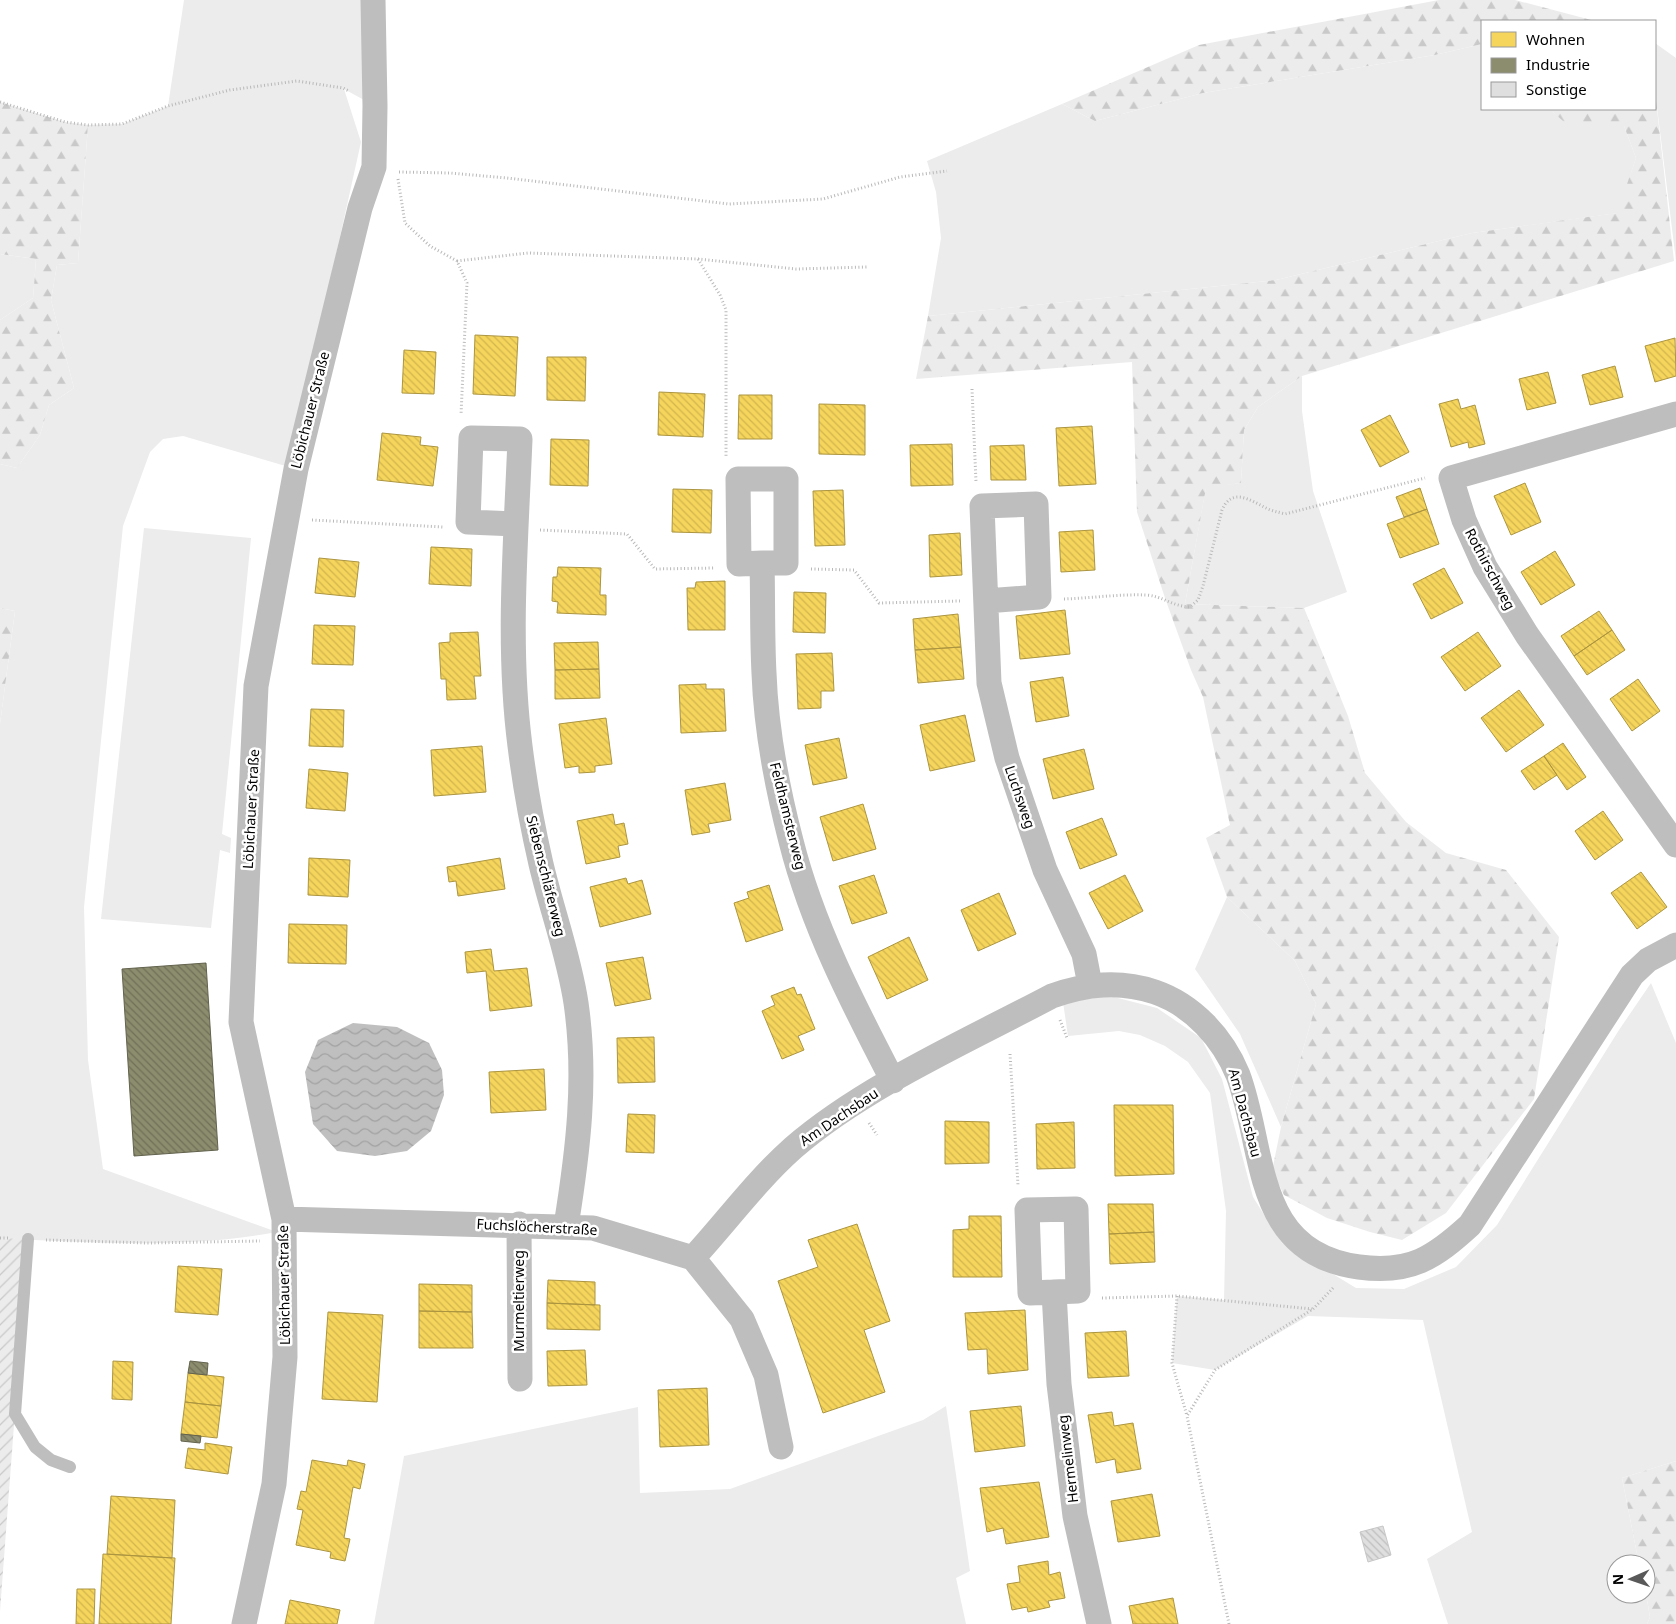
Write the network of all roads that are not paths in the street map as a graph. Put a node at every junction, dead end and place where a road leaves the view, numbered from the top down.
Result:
1 (373, 0) edge
2 (1676, 414) edge
3 (516, 527) junction
4 (762, 563) junction
5 (986, 601) junction
6 (1676, 845) edge
7 (1676, 945) edge
8 (1090, 985) junction
9 (893, 1080) junction
10 (519, 1224) junction
11 (566, 1226) junction
12 (285, 1230) junction
13 (28, 1240) road end
14 (693, 1258) junction
15 (1066, 1292) junction
16 (520, 1379) dead end
17 (781, 1446) dead end
18 (70, 1467) dead end
19 (244, 1624) edge
20 (1099, 1624) edge

1 - 12 street, Löbichauer Straße
2 - 6 street, Rothirschweg
3 - 3 street, Siebenschläferweg
3 - 11 street, Siebenschläferweg
4 - 4 street, Feldhamsterweg
4 - 9 street, Feldhamsterweg
5 - 5 street, Luchsweg
5 - 8 street, Luchsweg
7 - 8 street, Am Dachsbau
8 - 9 street, Am Dachsbau
9 - 14 street, Am Dachsbau
10 - 11 street, Fuchslöcherstraße
10 - 12 street, Fuchslöcherstraße
10 - 16 street, Murmeltierweg
11 - 14 street, Fuchslöcherstraße
12 - 19 street, Löbichauer Straße
13 - 18 lane
14 - 17 street
15 - 15 street, Hermelinweg
15 - 20 street, Hermelinweg

